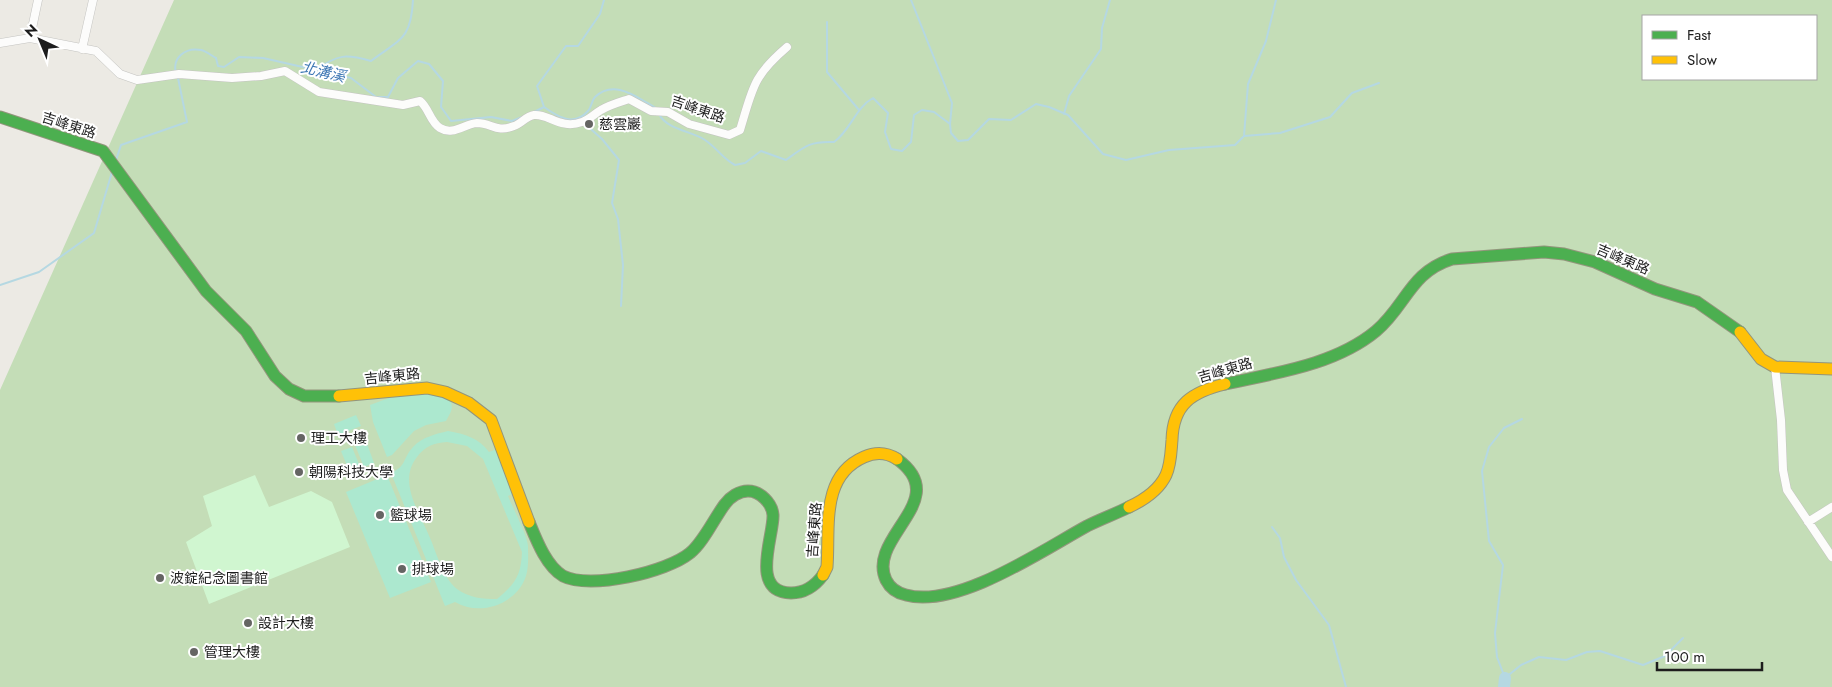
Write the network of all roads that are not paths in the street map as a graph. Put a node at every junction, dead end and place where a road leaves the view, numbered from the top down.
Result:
1 (38, 0) edge
2 (93, 0) edge
3 (30, 38) junction
4 (0, 43) edge
5 (787, 47) dead end
6 (82, 48) junction
7 (0, 117) edge
8 (1775, 367) junction
9 (1832, 369) edge
10 (1832, 507) edge
11 (1808, 522) junction
12 (1832, 557) edge

1 - 3 street
2 - 6 street
3 - 4 street, 吉峰東路
3 - 6 street, 吉峰東路
5 - 6 street, 吉峰東路
7 - 8 street, 吉峰東路
8 - 9 street
8 - 11 street
10 - 11 street
11 - 12 street

